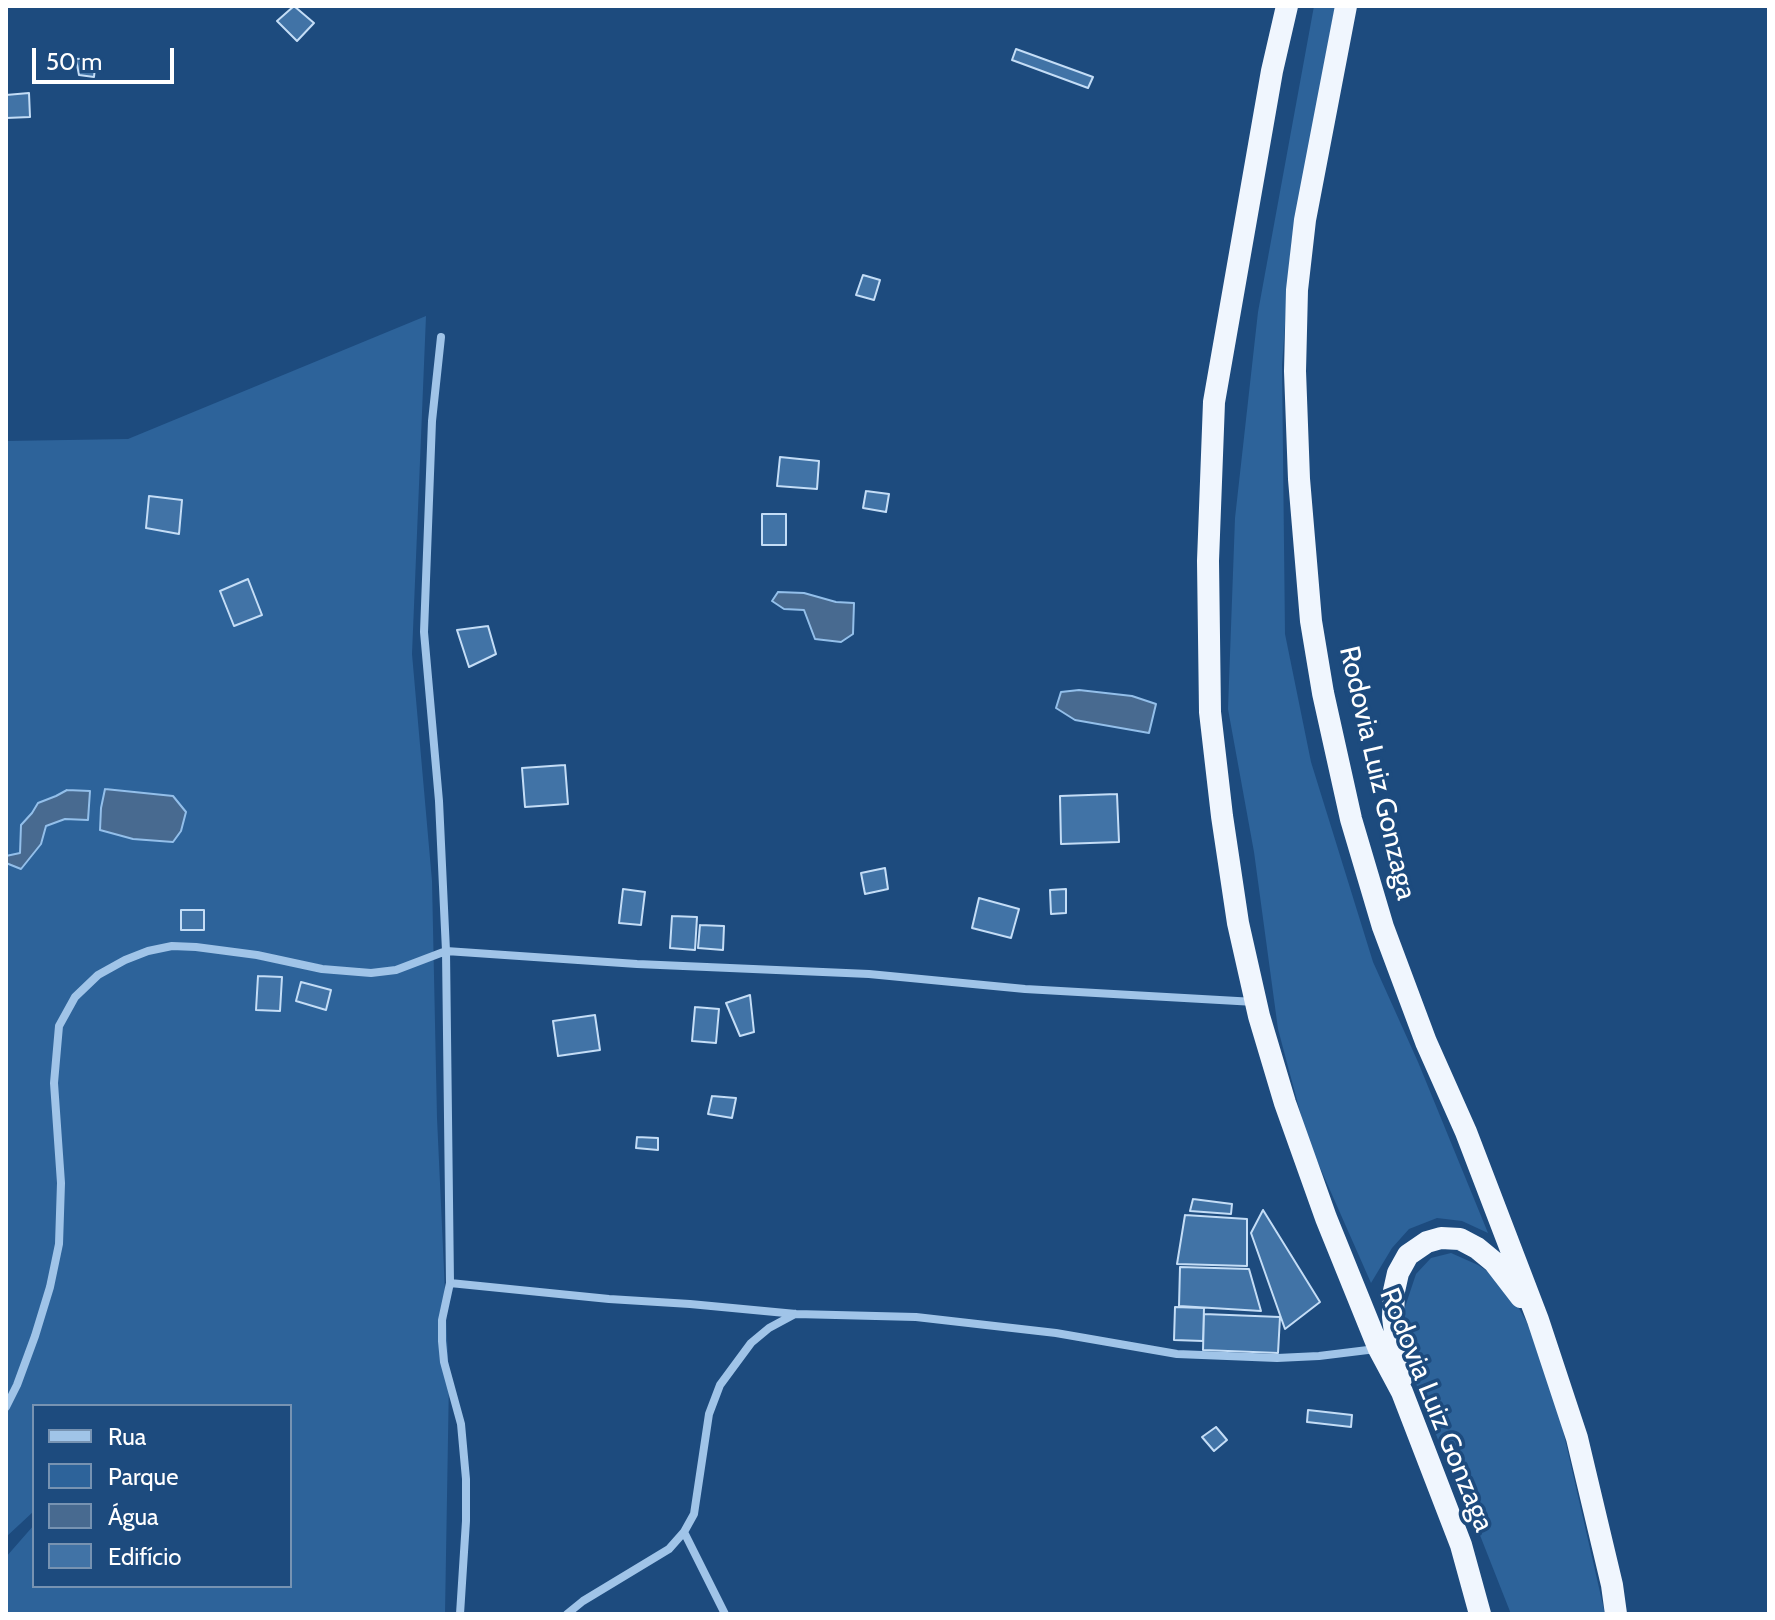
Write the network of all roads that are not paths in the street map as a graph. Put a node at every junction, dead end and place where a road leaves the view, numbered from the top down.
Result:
1 (1287, 6) edge
2 (1346, 6) edge
3 (441, 337) dead end
4 (446, 951) junction
5 (1256, 1002) junction
6 (450, 1283) junction
7 (796, 1314) junction
8 (1538, 1320) junction
9 (1379, 1349) junction
10 (1402, 1392) junction
11 (6, 1407) edge
12 (684, 1532) junction
13 (460, 1614) edge
14 (567, 1614) edge
15 (725, 1614) edge
16 (1480, 1614) edge
17 (1616, 1614) edge

1 - 5 highway, Rodovia Luiz Gonzaga
2 - 8 highway, Rodovia Luiz Gonzaga
3 - 4 street
4 - 5 street
4 - 6 street
4 - 11 street
5 - 9 highway, Rodovia Luiz Gonzaga
6 - 7 street
6 - 13 street
7 - 9 street
7 - 12 street
8 - 10 highway
8 - 17 highway, Rodovia Luiz Gonzaga
9 - 10 highway, Rodovia Luiz Gonzaga
10 - 16 highway, Rodovia Luiz Gonzaga
12 - 14 street
12 - 15 street

